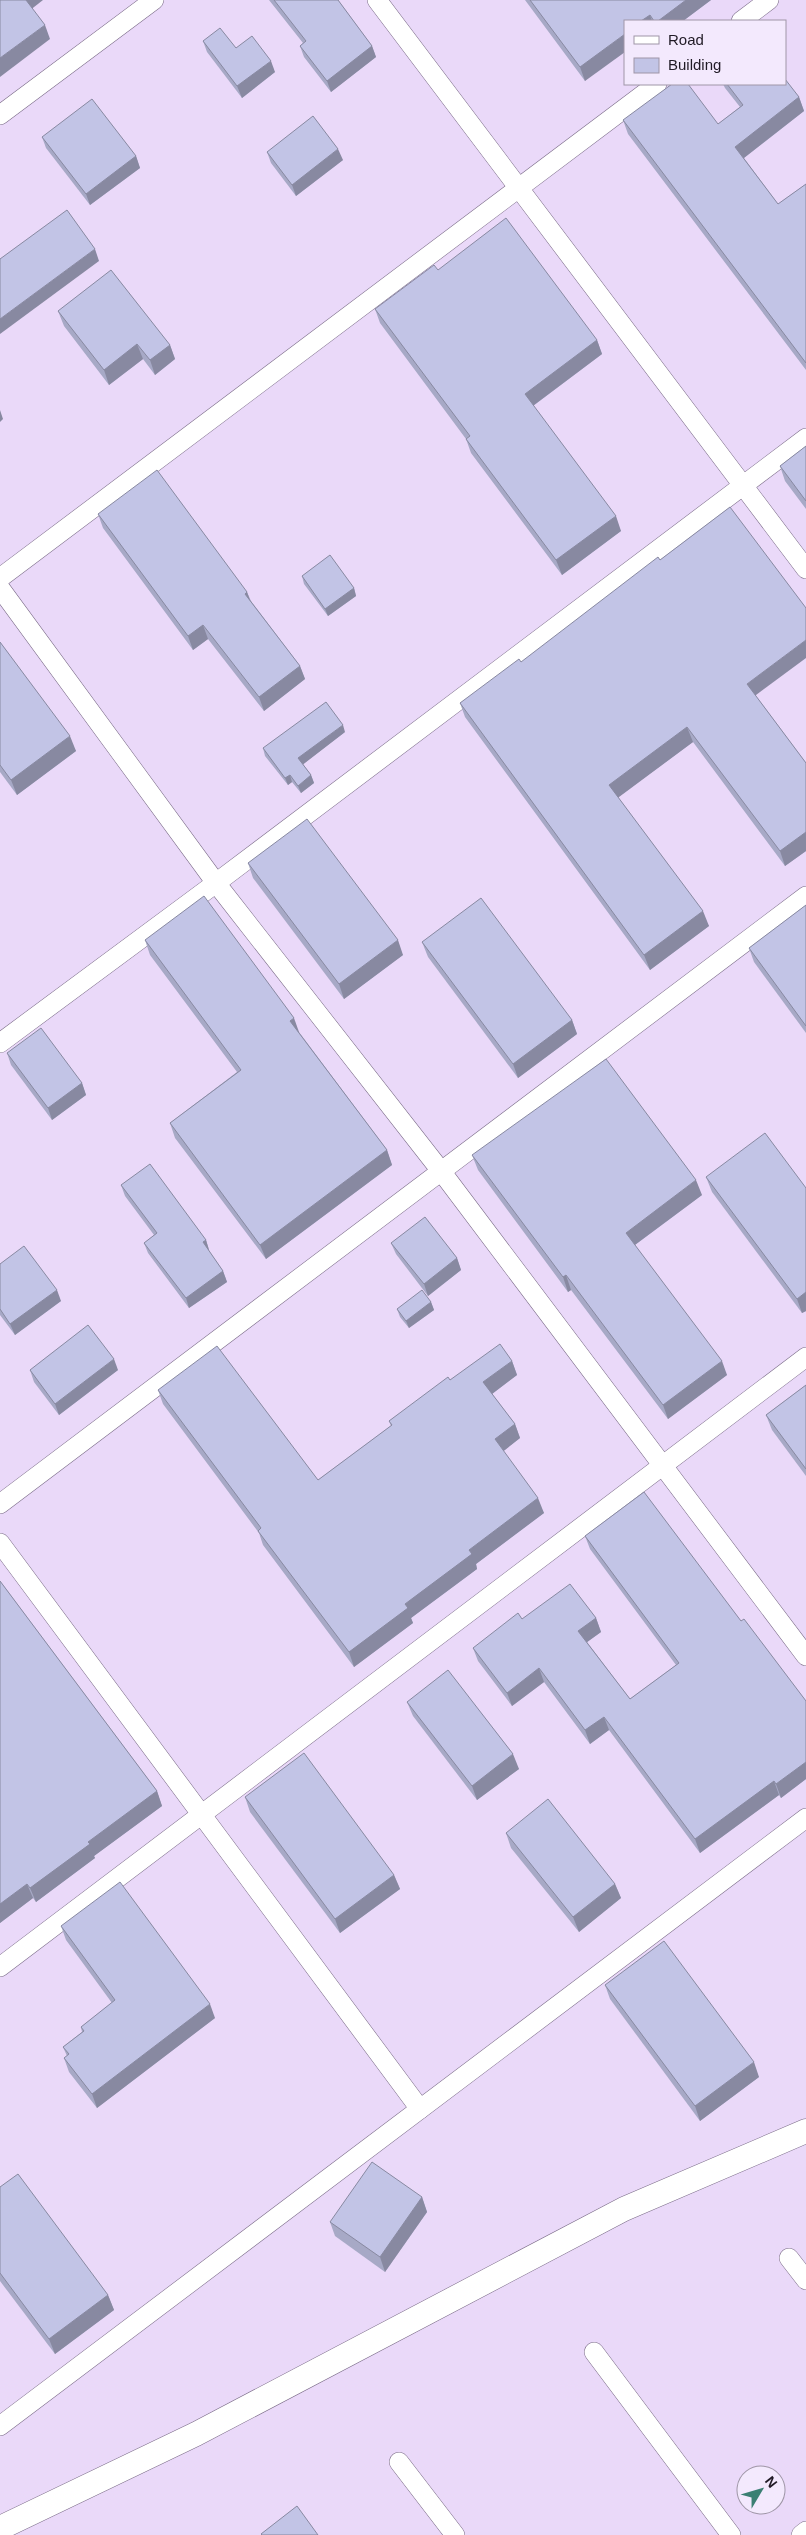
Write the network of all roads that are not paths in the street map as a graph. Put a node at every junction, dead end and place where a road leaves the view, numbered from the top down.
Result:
1 (154, 0) edge
2 (377, 0) edge
3 (769, 0) edge
4 (741, 20) edge
5 (657, 85) edge
6 (0, 115) edge
7 (519, 188) junction
8 (806, 438) edge
9 (743, 485) junction
10 (806, 569) edge
11 (0, 578) edge
12 (0, 588) edge
13 (216, 883) junction
14 (806, 896) edge
15 (0, 1043) edge
16 (441, 1171) junction
17 (806, 1357) edge
18 (663, 1465) junction
19 (0, 1504) edge
20 (0, 1543) edge
21 (806, 1656) edge
22 (201, 1814) junction
23 (806, 1818) edge
24 (0, 1967) edge
25 (420, 2109) junction
26 (806, 2131) edge
27 (789, 2258) dead end
28 (806, 2280) edge
29 (594, 2352) dead end
30 (0, 2426) edge
31 (400, 2462) dead end
32 (0, 2528) edge
33 (806, 2531) edge
34 (455, 2535) edge
35 (730, 2535) edge
36 (801, 2535) edge

1 - 6 street
2 - 7 street
3 - 4 street
5 - 7 street
7 - 9 street
7 - 11 street
8 - 9 street
9 - 10 street
9 - 13 street
12 - 13 street
13 - 15 street
13 - 16 street
14 - 16 street
16 - 18 street
16 - 19 street
17 - 18 street
18 - 21 street
18 - 22 street
20 - 22 street
22 - 24 street
22 - 25 street
23 - 25 street
25 - 30 street
26 - 32 street
27 - 28 street
29 - 35 street
31 - 34 street
33 - 36 street

